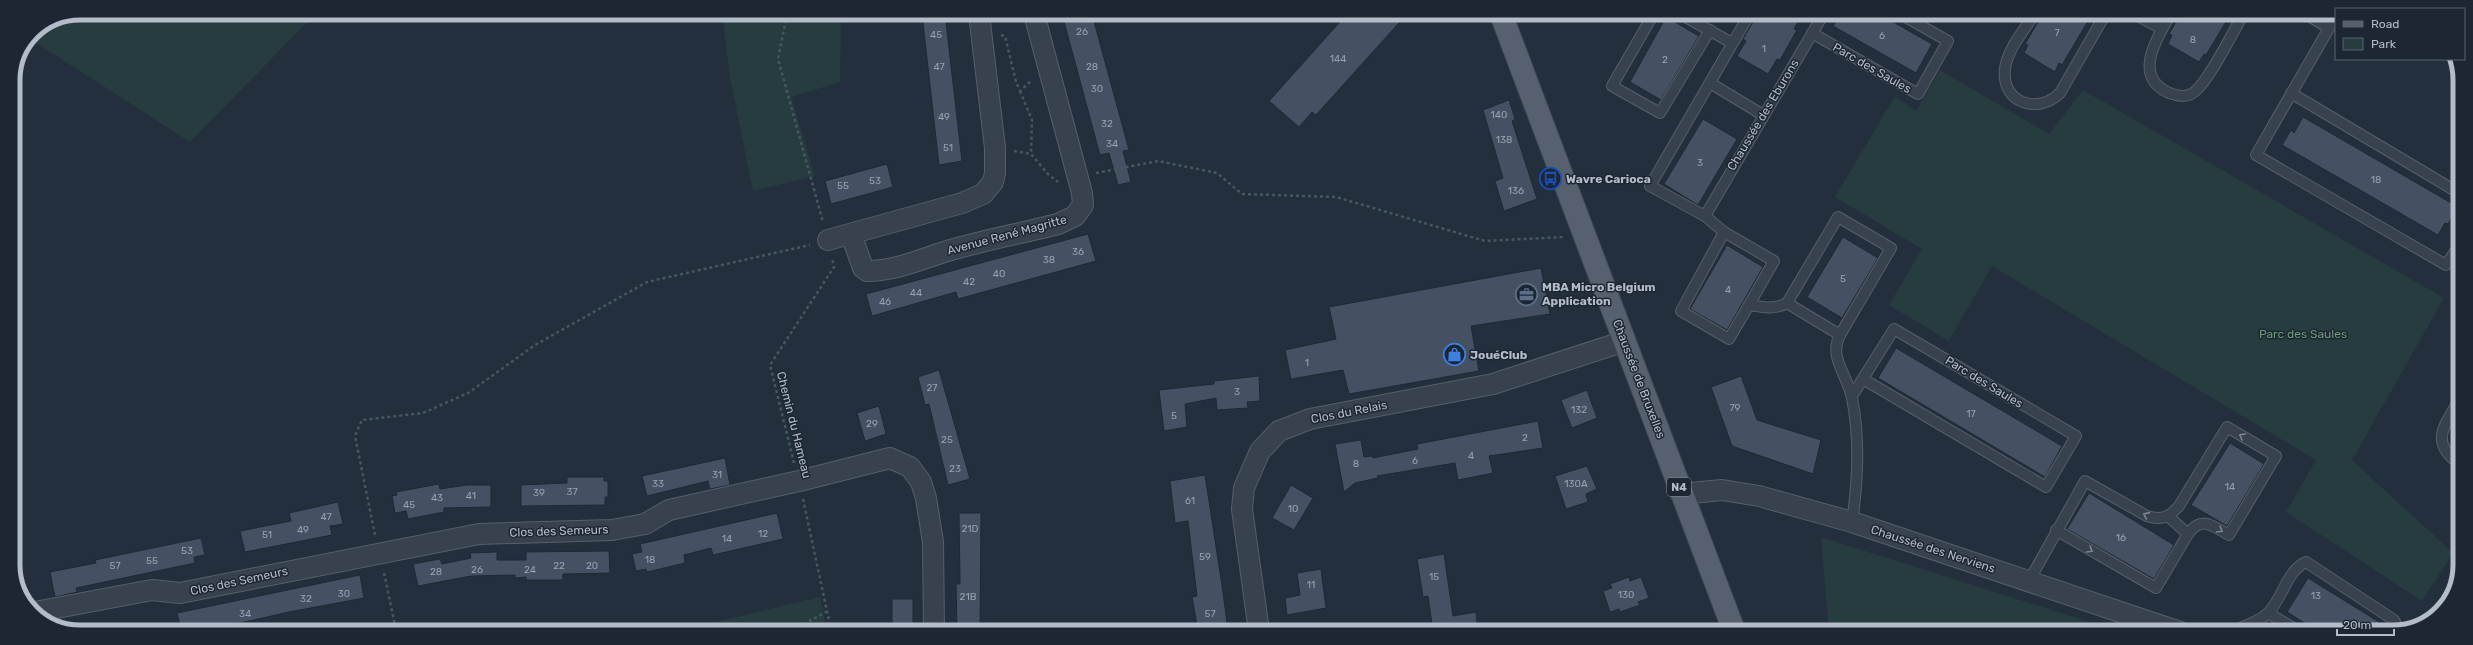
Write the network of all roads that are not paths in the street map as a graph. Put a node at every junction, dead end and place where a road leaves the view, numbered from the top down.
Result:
1 (1036, 20) edge
2 (1503, 20) edge
3 (1650, 20) edge
4 (1692, 20) edge
5 (1746, 20) edge
6 (1820, 20) edge
7 (1911, 20) edge
8 (2031, 20) edge
9 (2102, 20) edge
10 (2145, 20) edge
11 (2167, 20) edge
12 (2240, 20) edge
13 (2315, 20) edge
14 (2334, 20) edge
15 (980, 22) edge
16 (2329, 28) junction
17 (2162, 29) junction
18 (1710, 30) junction
19 (1812, 34) junction
20 (1732, 43) junction
21 (1710, 83) junction
22 (2291, 93) junction
23 (1762, 115) junction
24 (2453, 190) edge
25 (1705, 216) junction
26 (1724, 232) junction
27 (851, 234) junction
28 (828, 240) road end
29 (2453, 255) edge
30 (1787, 303) junction
31 (1749, 304) junction
32 (1840, 335) junction
33 (1625, 341) junction
34 (1863, 379) junction
35 (1852, 396) junction
36 (2453, 410) edge
37 (2453, 459) edge
38 (1681, 494) junction
39 (2169, 517) junction
40 (1852, 522) junction
41 (2056, 530) junction
42 (2188, 534) junction
43 (2029, 581) junction
44 (42, 611) edge
45 (2268, 613) junction
46 (934, 625) edge
47 (1258, 625) edge
48 (1732, 625) edge
49 (2159, 625) edge
50 (2246, 625) edge
51 (2288, 625) edge
52 (2396, 625) edge

1 - 27 street, Avenue René Magritte
2 - 33 main road, Chaussée de Bruxelles / N4
3 - 18 lane
4 - 18 lane
5 - 20 lane
6 - 19 lane, Chaussée des Eburons
7 - 19 lane, Parc des Saules
8 - 9 lane
10 - 17 lane
11 - 17 lane
12 - 17 lane
13 - 16 lane
14 - 16 lane
15 - 27 street
16 - 22 lane
18 - 20 lane
19 - 23 lane, Chaussée des Eburons
20 - 21 lane
21 - 23 lane
21 - 25 lane
22 - 24 lane
22 - 29 lane
23 - 25 lane, Chaussée des Eburons
25 - 26 lane
26 - 31 lane
26 - 31 lane
27 - 28 street
30 - 31 lane
30 - 32 lane
30 - 32 lane
32 - 35 lane
33 - 38 main road, Chaussée de Bruxelles / N4
33 - 47 street, Clos du Relais
34 - 34 lane, Parc des Saules
34 - 35 lane, Parc des Saules
35 - 40 lane
36 - 37 lane
38 - 40 street, Chaussée des Nerviens
38 - 48 main road, Chaussée de Bruxelles / N4
39 -> 41 lane
39 - 42 lane
42 -> 39 lane
40 - 43 street, Chaussée des Nerviens
41 -> 42 lane
41 - 43 lane
43 - 49 street, Chaussée des Nerviens
44 - 46 street, Clos des Semeurs
45 - 50 lane
45 - 51 lane
45 - 52 lane

